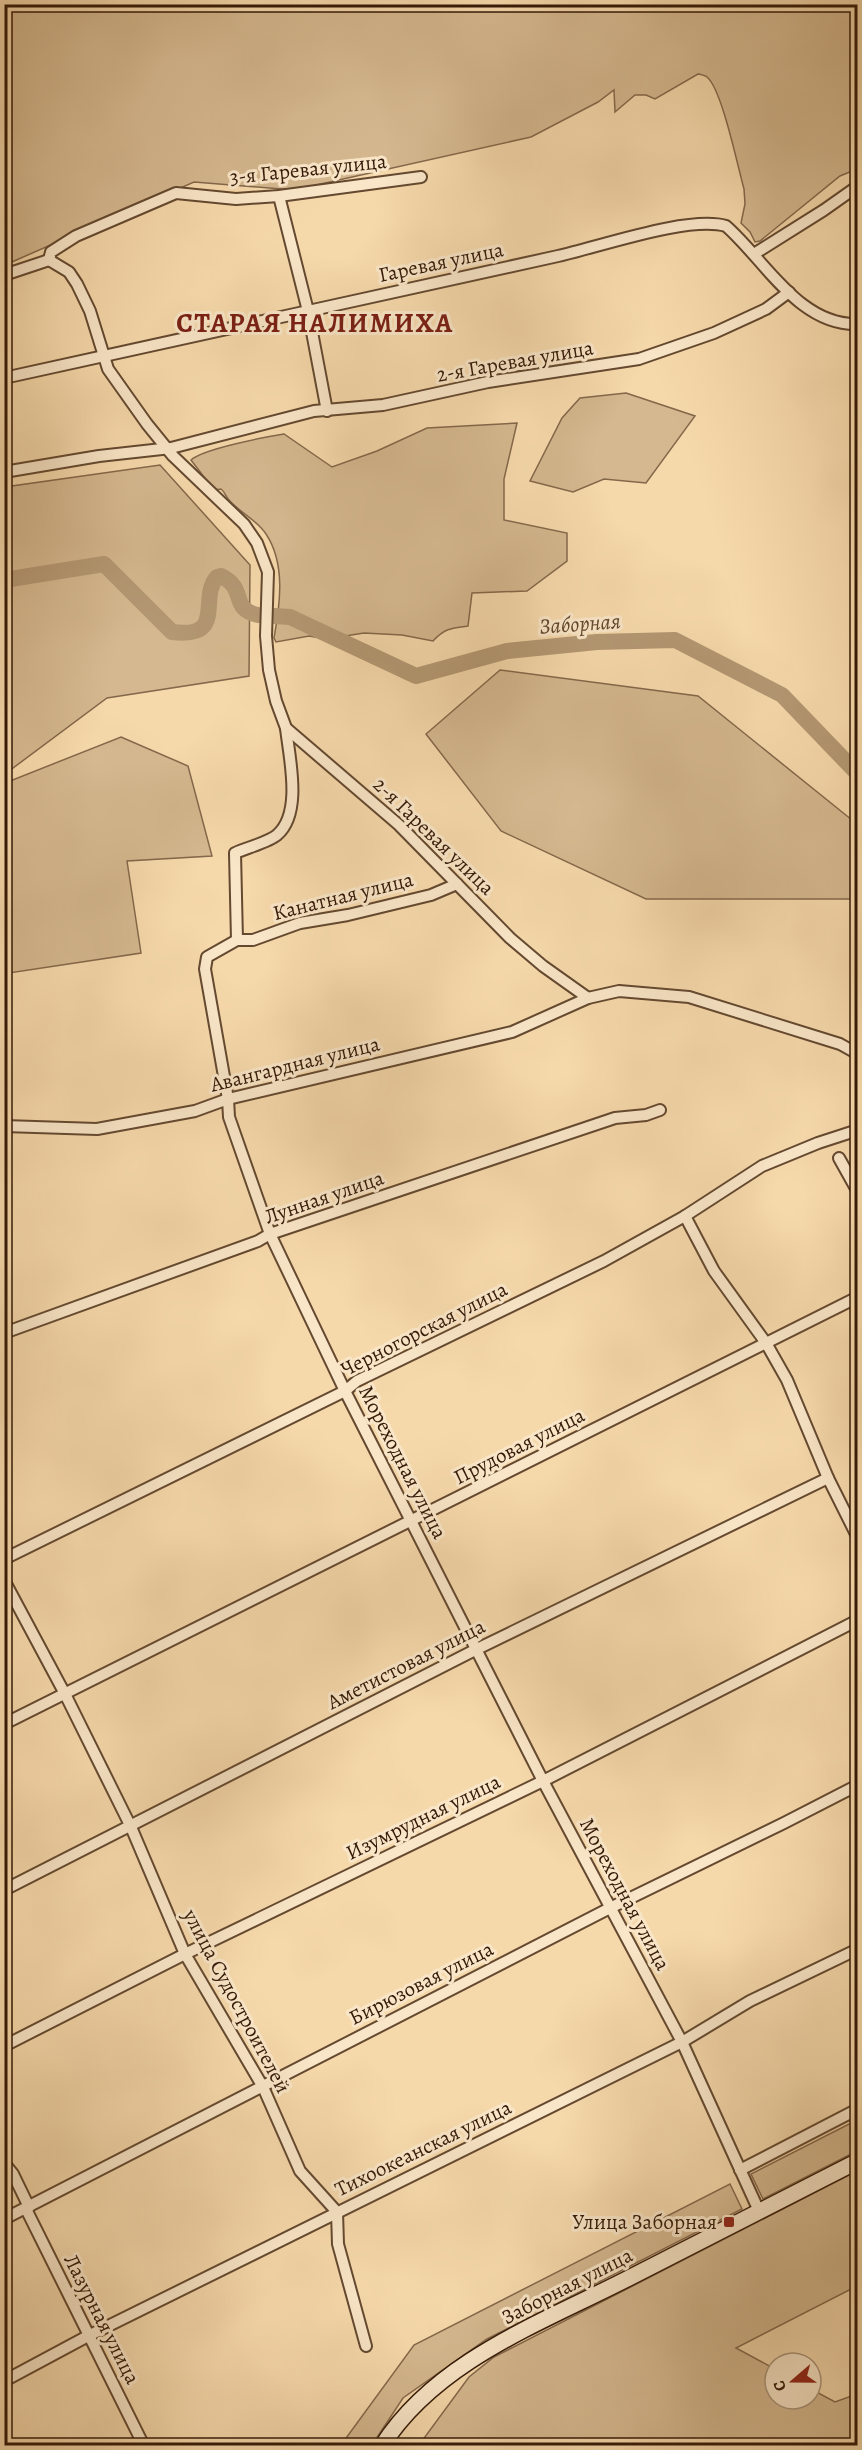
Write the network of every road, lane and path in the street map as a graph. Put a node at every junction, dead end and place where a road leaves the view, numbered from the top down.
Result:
1 (421, 177) dead end
2 (858, 186) edge
3 (279, 196) junction
4 (754, 254) junction
5 (49, 260) junction
6 (4, 275) edge
7 (789, 292) junction
8 (308, 311) junction
9 (858, 324) edge
10 (104, 356) junction
11 (4, 378) edge
12 (327, 411) junction
13 (166, 448) junction
14 (4, 472) edge
15 (286, 728) junction
16 (457, 884) junction
17 (237, 940) junction
18 (588, 998) junction
19 (858, 1054) edge
20 (228, 1099) junction
21 (660, 1110) dead end
22 (4, 1126) edge
23 (858, 1130) edge
24 (839, 1158) dead end
25 (858, 1192) edge
26 (685, 1216) junction
27 (270, 1234) junction
28 (858, 1297) edge
29 (4, 1333) edge
30 (766, 1342) junction
31 (345, 1391) junction
32 (828, 1478) junction
33 (413, 1521) junction
34 (858, 1538) edge
35 (4, 1559) edge
36 (4, 1580) edge
37 (858, 1620) edge
38 (476, 1650) junction
39 (65, 1694) junction
40 (4, 1724) edge
41 (543, 1780) junction
42 (858, 1785) edge
43 (131, 1827) junction
44 (4, 1890) edge
45 (610, 1908) junction
46 (858, 1949) edge
47 (185, 1954) junction
48 (682, 2042) junction
49 (4, 2046) edge
50 (263, 2087) junction
51 (858, 2109) edge
52 (858, 2161) edge
53 (4, 2163) edge
54 (740, 2170) junction
55 (27, 2208) junction
56 (759, 2211) junction
57 (337, 2212) junction
58 (4, 2219) edge
59 (88, 2336) junction
60 (366, 2346) dead end
61 (4, 2381) edge
62 (144, 2445) edge
63 (382, 2445) edge

1 - 3 street, 3-я Гаревая улица
2 - 4 street
3 - 5 street, 3-я Гаревая улица
3 - 8 street
4 - 7 street, Гаревая улица
4 - 8 street, Гаревая улица
5 - 6 street, 3-я Гаревая улица
5 - 10 street, 2-я Гаревая улица
7 - 9 street, Гаревая улица
7 - 12 street, 2-я Гаревая улица
8 - 10 street, Гаревая улица
8 - 12 street
10 - 11 street, Гаревая улица
10 - 13 street, 2-я Гаревая улица
12 - 13 street, 2-я Гаревая улица
13 - 14 street
13 - 15 street, 2-я Гаревая улица
15 - 16 street, 2-я Гаревая улица
15 - 17 street
16 - 17 street, Канатная улица
16 - 18 street, 2-я Гаревая улица
17 - 20 street, Мореходная улица
18 - 19 street
18 - 20 street, Авангардная улица
20 - 22 street, Авангардная улица
20 - 27 street, Мореходная улица
21 - 27 street, Лунная улица
23 - 26 street, Черногорская улица
24 - 25 street
26 - 30 street
26 - 31 street, Черногорская улица
27 - 29 street, Лунная улица
27 - 31 street, Мореходная улица
28 - 30 street, Прудовая улица
30 - 32 street
30 - 33 street, Прудовая улица
31 - 33 street, Мореходная улица
31 - 35 street, Черногорская улица
32 - 34 street
32 - 38 street, Аметистовая улица
33 - 38 street, Мореходная улица
33 - 39 street, Прудовая улица
36 - 39 street, улица Судостроителей
37 - 41 street, Изумрудная улица
38 - 41 street, Мореходная улица
38 - 43 street, Аметистовая улица
39 - 40 street, Прудовая улица
39 - 43 street, улица Судостроителей
41 - 45 street, Мореходная улица
41 - 47 street, Изумрудная улица
42 - 45 street, Бирюзовая улица
43 - 44 street, Аметистовая улица
43 - 47 street, улица Судостроителей
45 - 48 street, Мореходная улица
45 - 50 street, Бирюзовая улица
46 - 48 street, Тихоокеанская улица
47 - 49 street, Изумрудная улица
47 - 50 street, улица Судостроителей
48 - 54 street, Мореходная улица
48 - 57 street, Тихоокеанская улица
50 - 55 street, Бирюзовая улица
50 - 57 street, улица Судостроителей
51 - 54 street
52 - 56 street, Заборная улица
53 - 55 street, Лазурная улица
54 - 56 street, Мореходная улица
55 - 58 street, Бирюзовая улица
55 - 59 street, Лазурная улица
56 - 63 street, Заборная улица
57 - 59 street, Тихоокеанская улица
57 - 60 street
59 - 61 street, Тихоокеанская улица
59 - 62 street, Лазурная улица

